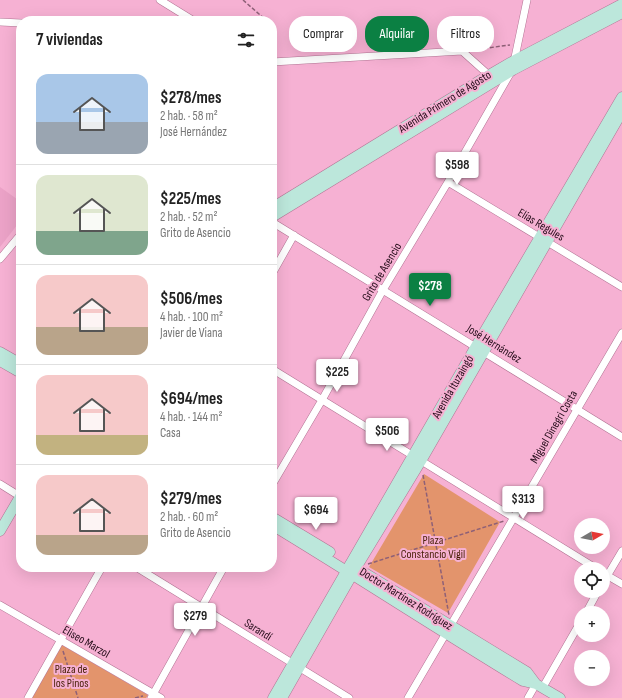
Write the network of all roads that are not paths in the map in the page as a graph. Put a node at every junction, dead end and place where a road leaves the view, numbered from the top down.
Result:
1 (161, 0) edge
2 (527, 0) edge
3 (622, 2) edge
4 (622, 13) edge
5 (186, 16) edge
6 (0, 22) edge
7 (16, 23) edge
8 (515, 60) junction
9 (277, 62) edge
10 (512, 70) junction
11 (496, 81) junction
12 (622, 97) edge
13 (622, 112) edge
14 (448, 182) junction
15 (277, 205) edge
16 (277, 214) edge
17 (277, 225) edge
18 (294, 235) junction
19 (544, 239) junction
20 (16, 240) edge
21 (0, 259) edge
22 (277, 265) edge
23 (622, 287) edge
24 (383, 290) junction
25 (622, 333) edge
26 (480, 348) junction
27 (0, 352) edge
28 (0, 361) edge
29 (16, 364) edge
30 (16, 365) edge
31 (277, 372) edge
32 (322, 400) junction
33 (577, 409) junction
34 (622, 437) edge
35 (417, 459) junction
36 (277, 476) edge
37 (0, 484) edge
38 (16, 493) edge
39 (16, 504) edge
40 (513, 518) junction
41 (277, 520) edge
42 (277, 528) edge
43 (0, 531) edge
44 (622, 551) edge
45 (585, 562) edge
46 (610, 567) edge
47 (351, 569) junction
48 (99, 572) edge
49 (144, 572) edge
50 (221, 572) edge
51 (610, 577) edge
52 (622, 584) edge
53 (0, 604) edge
54 (201, 607) junction
55 (448, 630) junction
56 (574, 632) edge
57 (60, 639) junction
58 (295, 666) junction
59 (539, 686) junction
60 (152, 696) edge
61 (28, 698) edge
62 (160, 698) edge
63 (273, 698) edge
64 (282, 698) edge
65 (349, 698) edge
66 (408, 698) edge
67 (528, 698) edge
68 (560, 698) edge

1 - 5 street
2 - 8 street
3 - 8 street, Avenida Primero de Agosto
4 - 10 street, Avenida Primero de Agosto
6 - 7 street
8 - 10 street
8 - 11 street, Avenida Primero de Agosto
9 - 11 street
10 - 11 street, Avenida Primero de Agosto
11 - 14 street, Grito de Asencio
11 - 15 street, Avenida Primero de Agosto
11 - 16 street, Avenida Primero de Agosto
12 - 19 street, Avenida Ituzaingó
13 - 19 street, Avenida Ituzaingó
14 - 19 street, Elías Regules
14 - 24 street, Grito de Asencio
17 - 18 street, José Hernández
18 - 22 street
18 - 24 street, José Hernández
19 - 23 street, Elías Regules
19 - 26 street, Avenida Ituzaingó
20 - 21 street
24 - 26 street, José Hernández
24 - 32 street, Grito de Asencio
25 - 33 street, Miguel Dinegri Costa
26 - 33 street, José Hernández
26 - 35 street, Avenida Ituzaingó
27 - 29 street
28 - 30 street
31 - 32 street
32 - 35 street
32 - 36 street, Grito de Asencio
33 - 34 street, José Hernández
33 - 40 street, Miguel Dinegri Costa
35 - 40 street
35 - 47 street, Avenida Ituzaingó
37 - 38 street
39 - 43 street
40 - 45 street
40 - 55 street, Miguel Dinegri Costa
41 - 47 street, Doctor Martínez Rodríguez
42 - 47 street, Doctor Martínez Rodríguez
44 - 46 street
47 - 55 street, Doctor Martínez Rodríguez
47 - 58 street, Avenida Ituzaingó
48 - 57 street
49 - 54 street, Sarandí
50 - 54 street
51 - 52 street
53 - 57 street, Eliseo Marzol
54 - 58 street, Sarandí
54 - 60 street
55 - 59 street, Doctor Martínez Rodríguez
55 - 66 street, Miguel Dinegri Costa
56 - 59 street
57 - 60 street, Eliseo Marzol
57 - 61 street
58 - 63 street, Avenida Ituzaingó
58 - 64 street, Avenida Ituzaingó
58 - 65 street, Sarandí
59 - 67 street
59 - 68 street, Doctor Martínez Rodríguez
60 - 62 street, Eliseo Marzol

